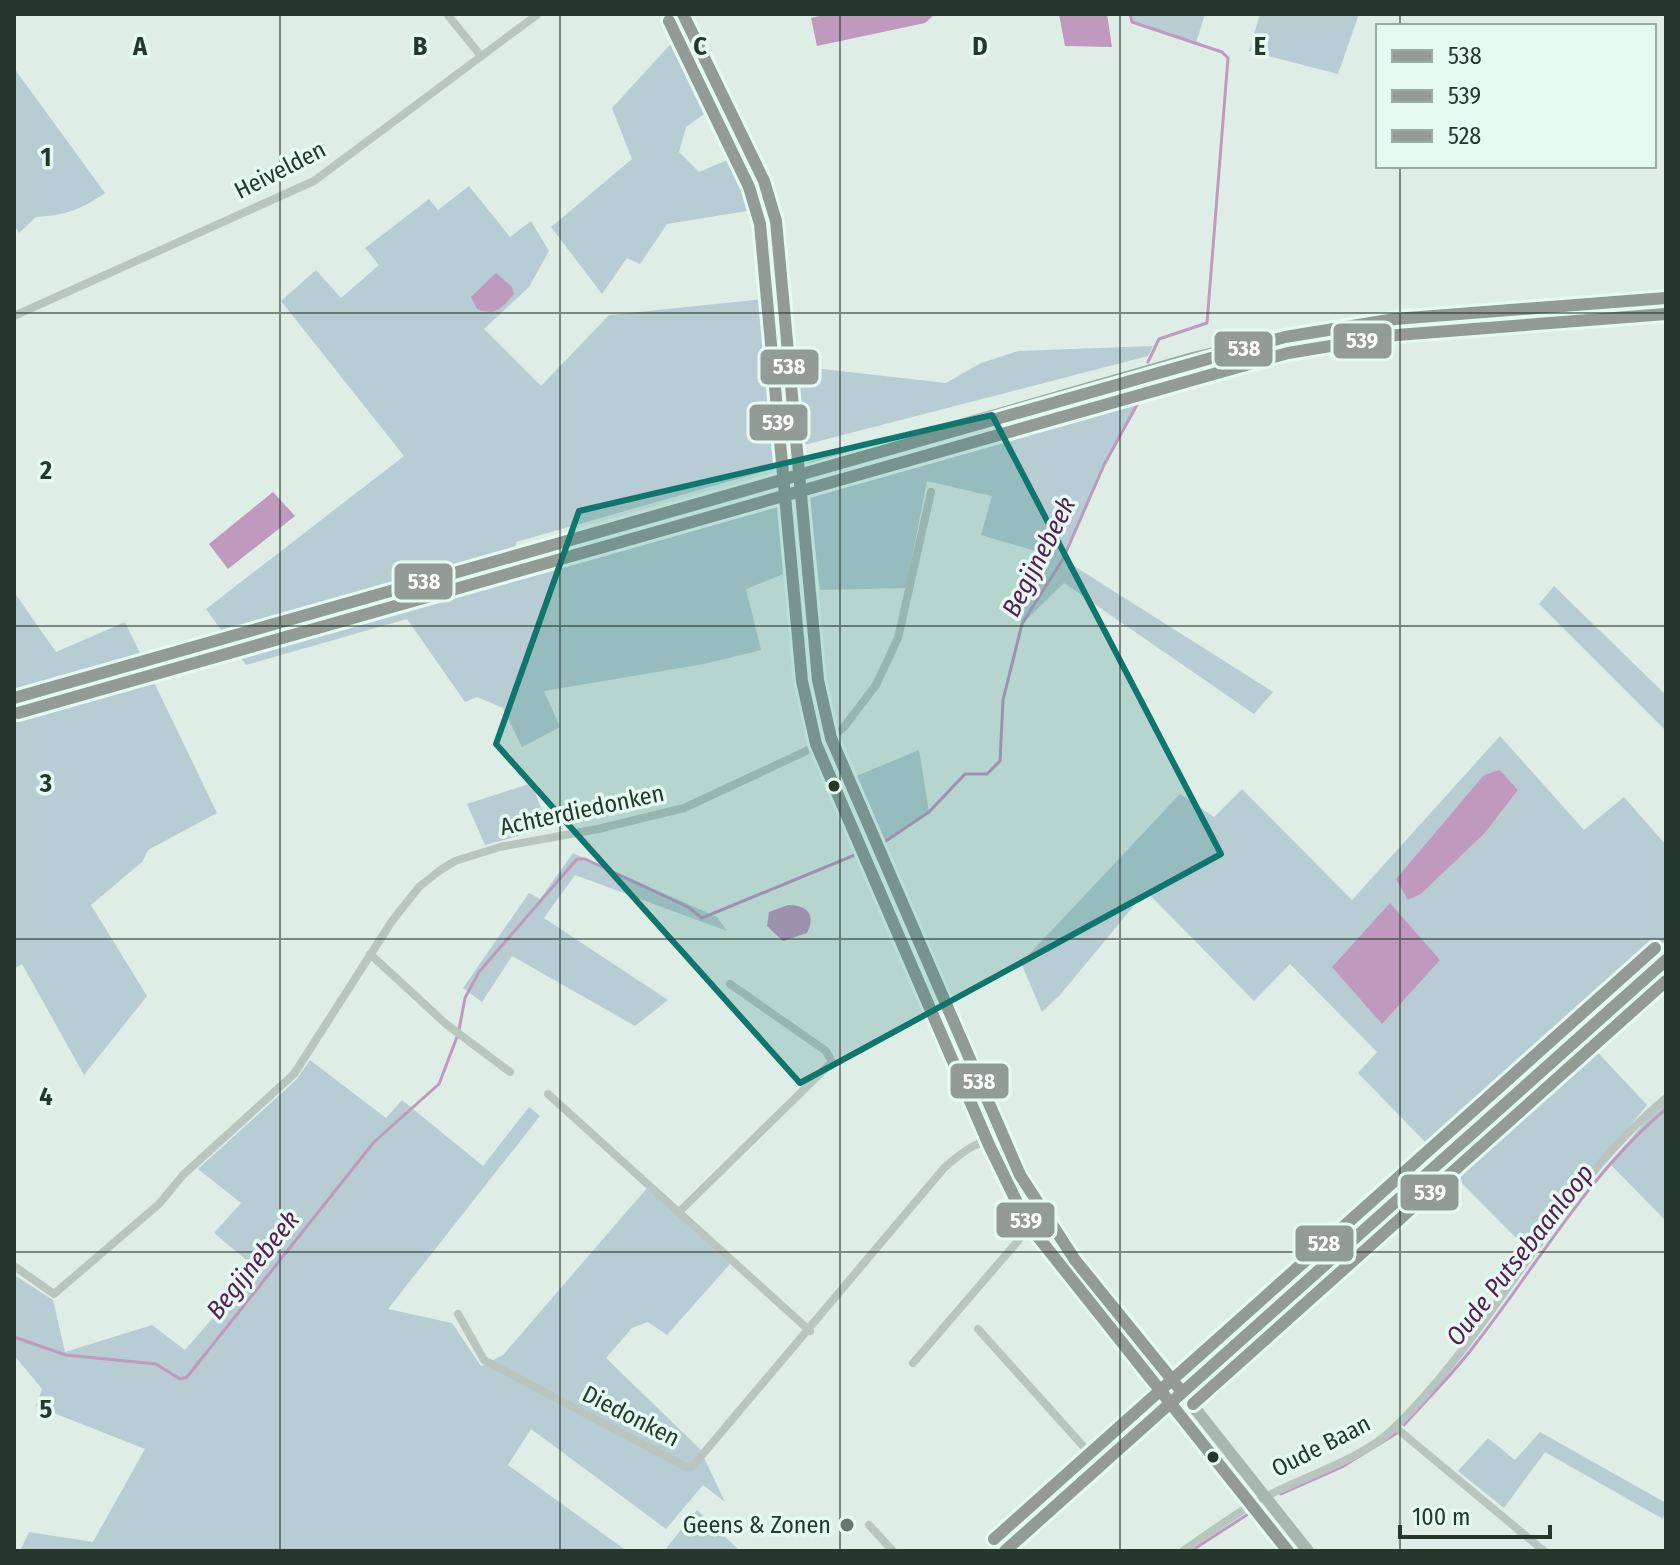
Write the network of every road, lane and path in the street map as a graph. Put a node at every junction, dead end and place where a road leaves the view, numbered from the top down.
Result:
1 (447, 14) edge
2 (538, 14) edge
3 (683, 14) edge
4 (481, 56) junction
5 (1666, 298) edge
6 (14, 316) edge
7 (931, 492) dead end
8 (14, 698) edge
9 (831, 738) junction
10 (370, 954) junction
11 (1666, 960) edge
12 (730, 984) dead end
13 (510, 1072) dead end
14 (548, 1094) dead end
15 (1666, 1098) edge
16 (1004, 1139) junction
17 (679, 1212) junction
18 (1041, 1214) junction
19 (14, 1266) edge
20 (458, 1314) dead end
21 (978, 1329) dead end
22 (810, 1331) junction
23 (913, 1363) dead end
24 (1182, 1392) junction
25 (1395, 1427) junction
26 (1101, 1466) junction
27 (1265, 1497) junction
28 (869, 1525) dead end
29 (893, 1551) edge
30 (1005, 1551) edge
31 (1183, 1551) edge
32 (1308, 1551) edge
33 (1544, 1551) edge

1 - 4 street
2 - 4 street, Heivelden
3 - 9 street
4 - 6 street, Heivelden
5 - 8 main road, bridge
7 - 9 street
9 - 10 street, Achterdiedonken
9 - 16 street
10 - 13 street
10 - 19 street, Achterdiedonken
11 - 24 street
12 - 17 street
14 - 17 street
15 - 25 street, Oude Baan
16 - 18 street
16 - 22 street, Diedonken
17 - 22 street
18 - 23 street
18 - 24 street
20 - 22 street, Diedonken
21 - 26 street
24 - 26 street
24 - 27 street
25 - 27 street, Oude Baan
25 - 33 street, Oude Baan
26 - 30 street
27 - 31 street, Oude Baan
27 - 32 street
28 - 29 street

